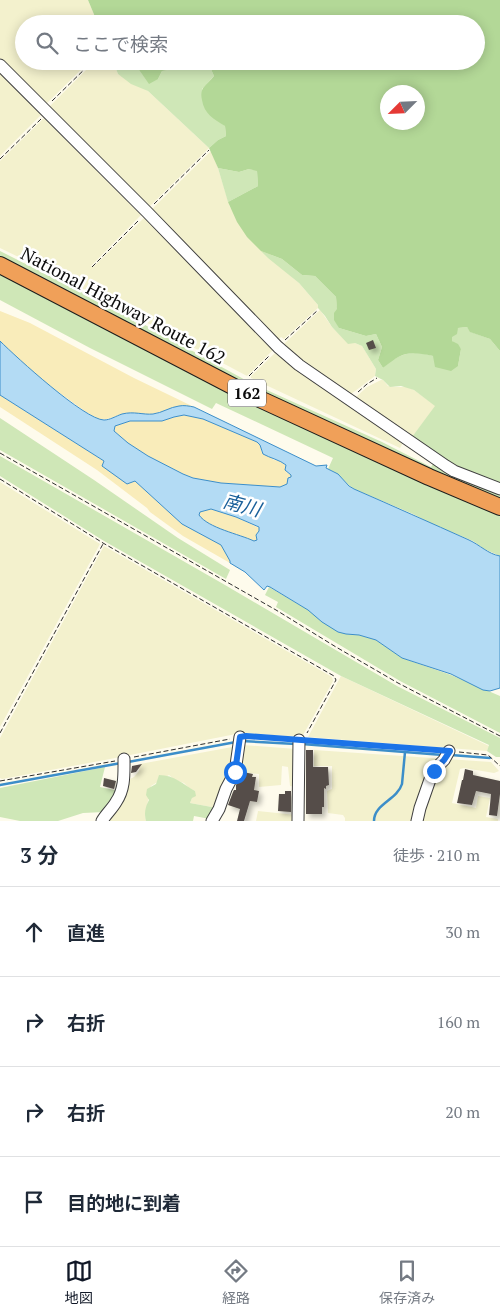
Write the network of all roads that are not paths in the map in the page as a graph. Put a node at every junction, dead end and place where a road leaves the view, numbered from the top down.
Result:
1 (0, 65) edge
2 (0, 265) edge
3 (500, 489) edge
4 (500, 507) edge
5 (240, 737) road end
6 (299, 740) road end
7 (450, 751) road end
8 (124, 759) road end
9 (102, 821) edge
10 (212, 821) edge
11 (298, 821) edge
12 (417, 821) edge

1 - 3 street
2 - 4 highway, National Highway Route 162 / 162
5 - 10 street
6 - 11 street
7 - 12 street
8 - 9 street

